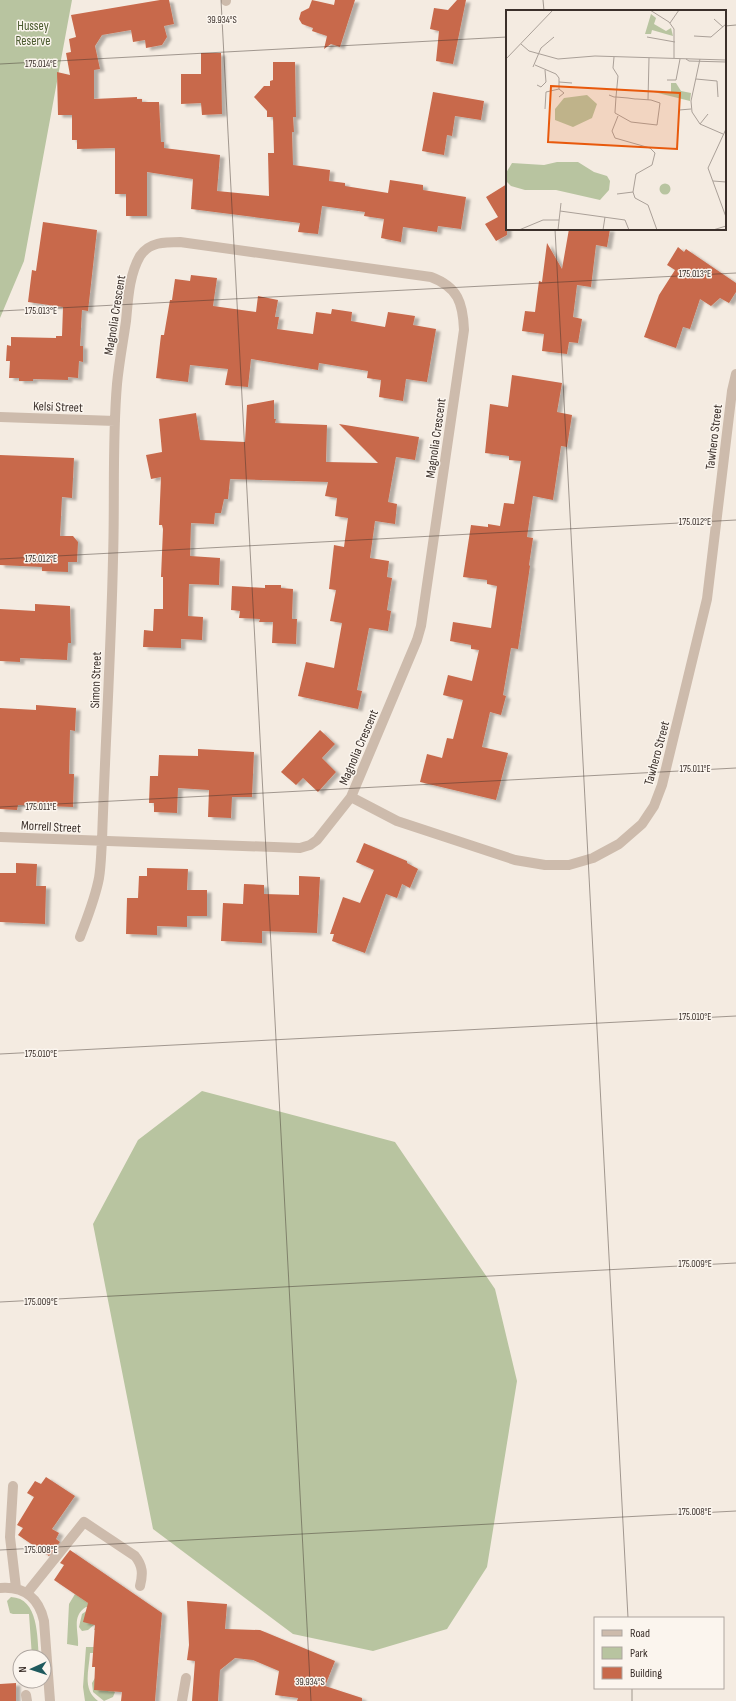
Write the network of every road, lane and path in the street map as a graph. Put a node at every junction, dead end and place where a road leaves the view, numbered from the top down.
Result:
1 (736, 374) edge
2 (0, 417) edge
3 (115, 421) junction
4 (351, 797) junction
5 (0, 837) edge
6 (102, 841) junction
7 (80, 938) dead end
8 (13, 1486) dead end
9 (140, 1586) dead end
10 (0, 1588) edge
11 (16, 1588) junction
12 (27, 1593) junction
13 (186, 1678) dead end
14 (50, 1701) edge
15 (182, 1701) edge

1 - 4 street, Tawhero Street
2 - 3 street, Kelsi Street
3 - 4 street, Magnolia Crescent
3 - 6 street, Simon Street
4 - 6 street, Magnolia Crescent
5 - 6 street, Morrell Street
6 - 7 street, Simon Street
8 - 11 street
9 - 12 street
10 - 11 street
11 - 12 street
12 - 14 street
13 - 15 street

